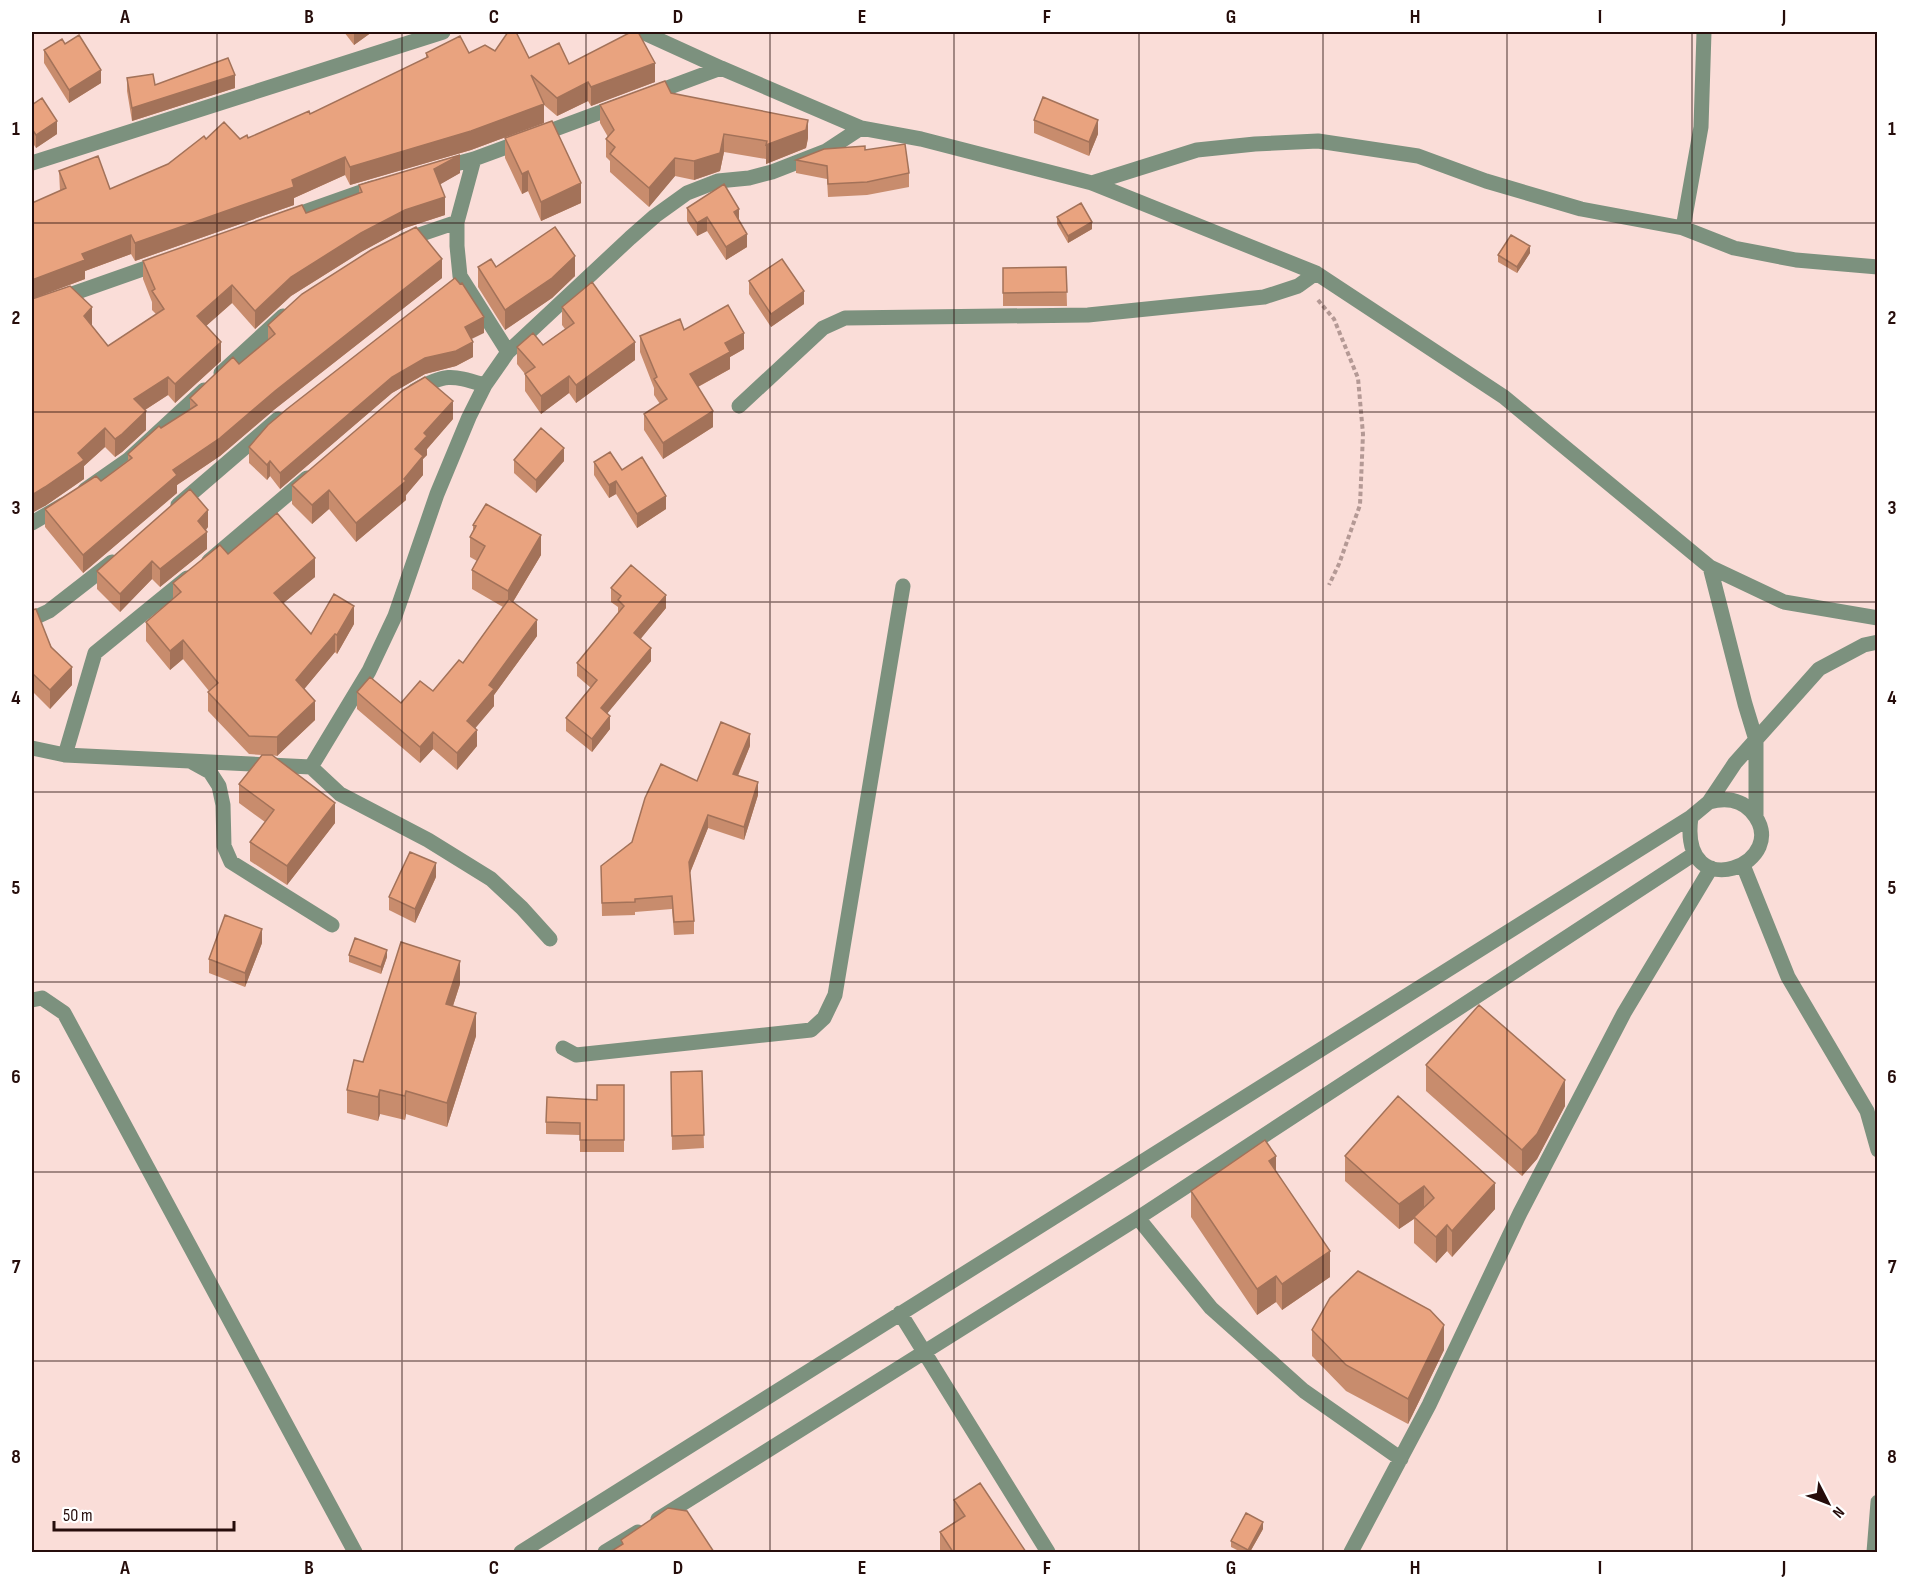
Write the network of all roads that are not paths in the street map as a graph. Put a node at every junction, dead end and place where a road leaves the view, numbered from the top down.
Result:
1 (443, 32) edge
2 (642, 32) edge
3 (1704, 32) edge
4 (661, 36) edge
5 (721, 68) junction
6 (861, 128) junction
7 (474, 159) junction
8 (32, 163) edge
9 (429, 172) edge
10 (1092, 183) junction
11 (383, 185) edge
12 (457, 222) junction
13 (273, 223) edge
14 (1683, 228) junction
15 (392, 246) edge
16 (174, 258) edge
17 (1878, 267) edge
18 (1316, 273) junction
19 (296, 304) edge
20 (32, 308) edge
21 (508, 352) junction
22 (485, 385) junction
23 (405, 397) edge
24 (739, 406) dead end
25 (290, 409) edge
26 (319, 468) edge
27 (166, 515) edge
28 (32, 523) edge
29 (122, 553) edge
30 (1710, 567) junction
31 (903, 586) dead end
32 (1878, 618) edge
33 (32, 619) edge
34 (1878, 642) edge
35 (1756, 740) junction
36 (32, 748) edge
37 (65, 755) junction
38 (190, 761) junction
39 (311, 767) junction
40 (1709, 802) junction
41 (1691, 817) junction
42 (1756, 817) junction
43 (1694, 854) junction
44 (1743, 865) junction
45 (1711, 868) junction
46 (332, 924) dead end
47 (550, 939) dead end
48 (32, 1000) edge
49 (563, 1048) dead end
50 (1878, 1150) edge
51 (1138, 1218) junction
52 (900, 1313) junction
53 (925, 1352) junction
54 (1401, 1459) junction
55 (1878, 1502) edge
56 (355, 1552) edge
57 (520, 1552) edge
58 (605, 1552) edge
59 (1048, 1552) edge
60 (1351, 1552) edge
61 (1874, 1552) edge

1 - 8 street
2 - 4 street
3 - 14 street
4 - 5 street
5 - 6 street
5 - 7 street
6 - 10 street
6 - 21 street
7 - 9 street
7 - 12 street
10 - 14 street
10 - 18 street
11 - 13 street
12 - 15 street
12 - 21 street
14 - 17 street
16 - 20 street
18 - 24 street
18 - 30 street
19 - 28 street
21 - 22 street
22 - 23 street
22 - 39 street
25 - 27 street
26 - 37 street
29 - 33 street
30 - 32 street
30 - 35 street
31 - 49 street
34 - 35 street
35 - 40 street
35 - 42 street
36 - 37 street
37 - 38 street
38 - 39 street
38 - 46 street
39 - 47 street
40 - 41 street
40 - 42 street
41 - 43 street
41 - 52 street
42 - 44 street
43 - 45 street
43 - 51 street
44 - 45 street
44 - 50 street
45 - 54 street
48 - 56 street
51 - 53 street
51 - 54 street
52 - 53 street
52 - 57 street
53 - 58 street
53 - 59 street
54 - 60 street
55 - 61 street

